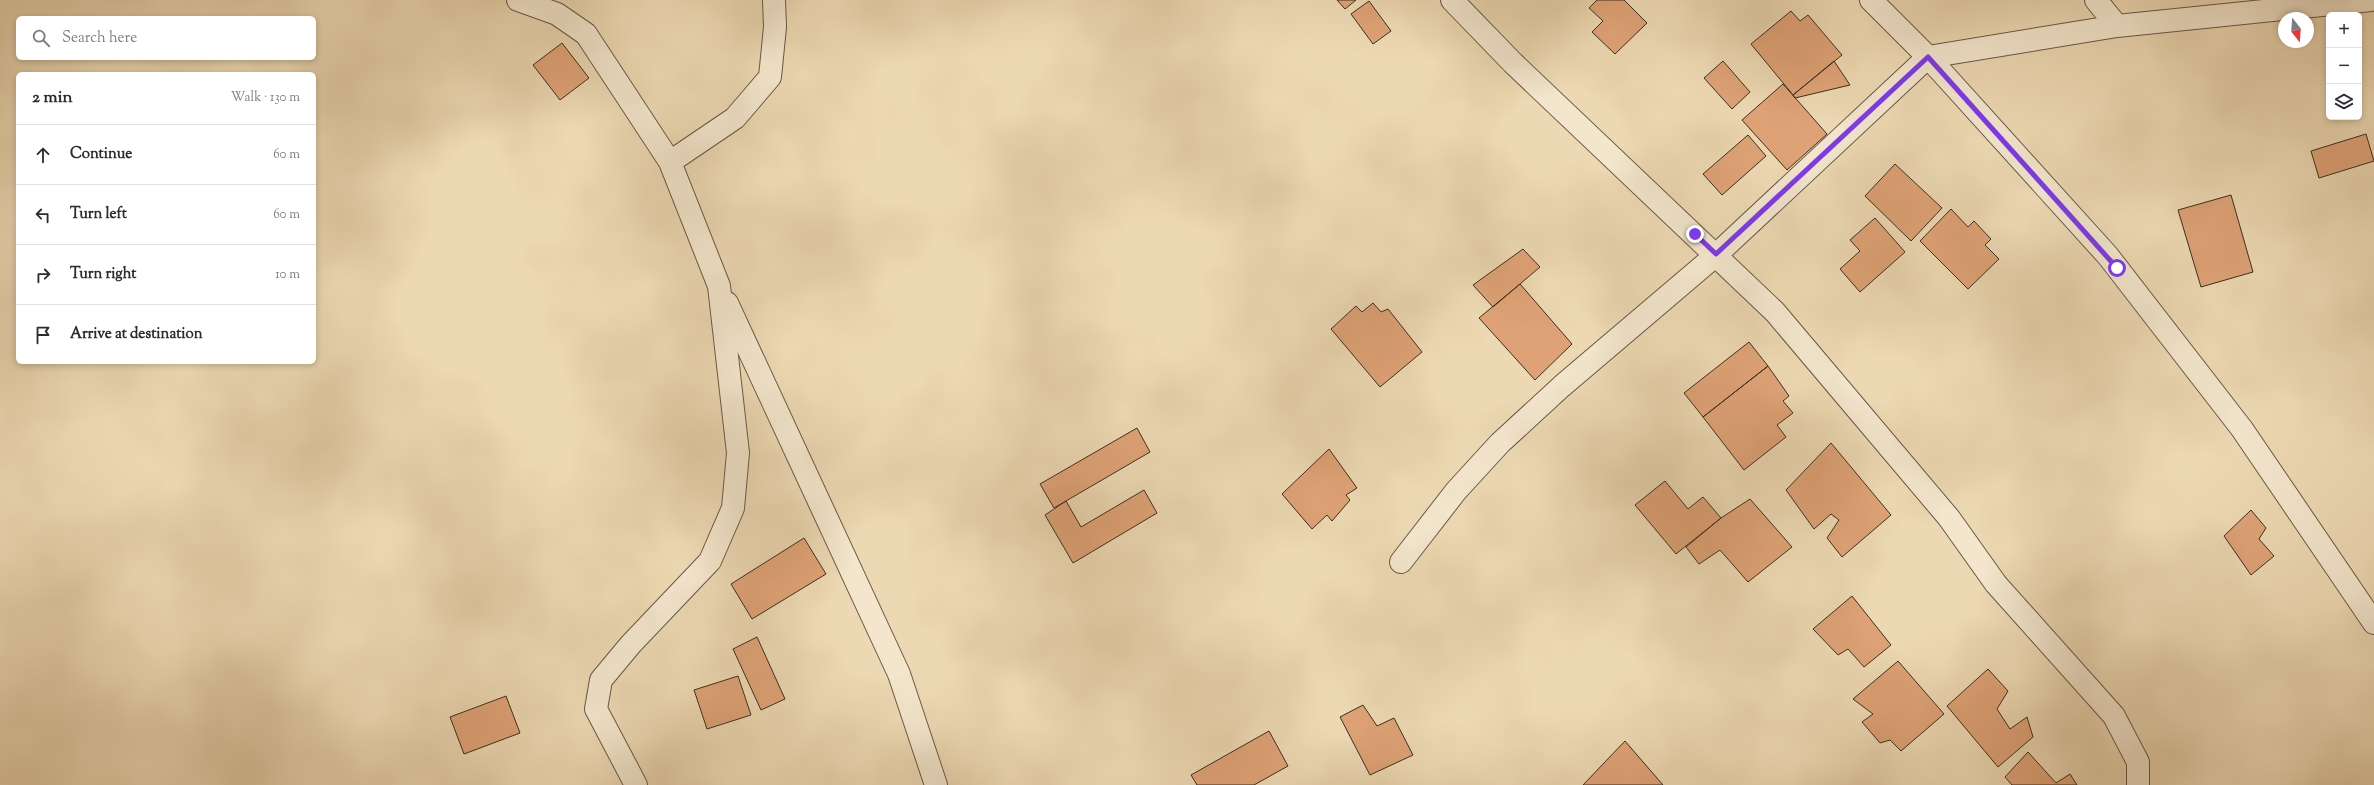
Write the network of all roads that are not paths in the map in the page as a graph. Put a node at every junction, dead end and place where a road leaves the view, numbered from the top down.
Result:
1 (518, 0) edge
2 (774, 0) edge
3 (1452, 0) edge
4 (1871, 0) edge
5 (2096, 0) edge
6 (2371, 0) edge
7 (2117, 26) junction
8 (1928, 57) junction
9 (670, 162) junction
10 (1716, 254) junction
11 (719, 286) junction
12 (1401, 562) dead end
13 (2374, 623) edge
14 (636, 785) edge
15 (936, 785) edge
16 (2138, 785) edge

1 - 9 street
2 - 9 street
3 - 10 street
4 - 8 street
5 - 7 street
6 - 7 street
7 - 8 street
8 - 10 street
8 - 13 street
9 - 11 street
10 - 12 street
10 - 16 street
11 - 14 street
11 - 15 street

